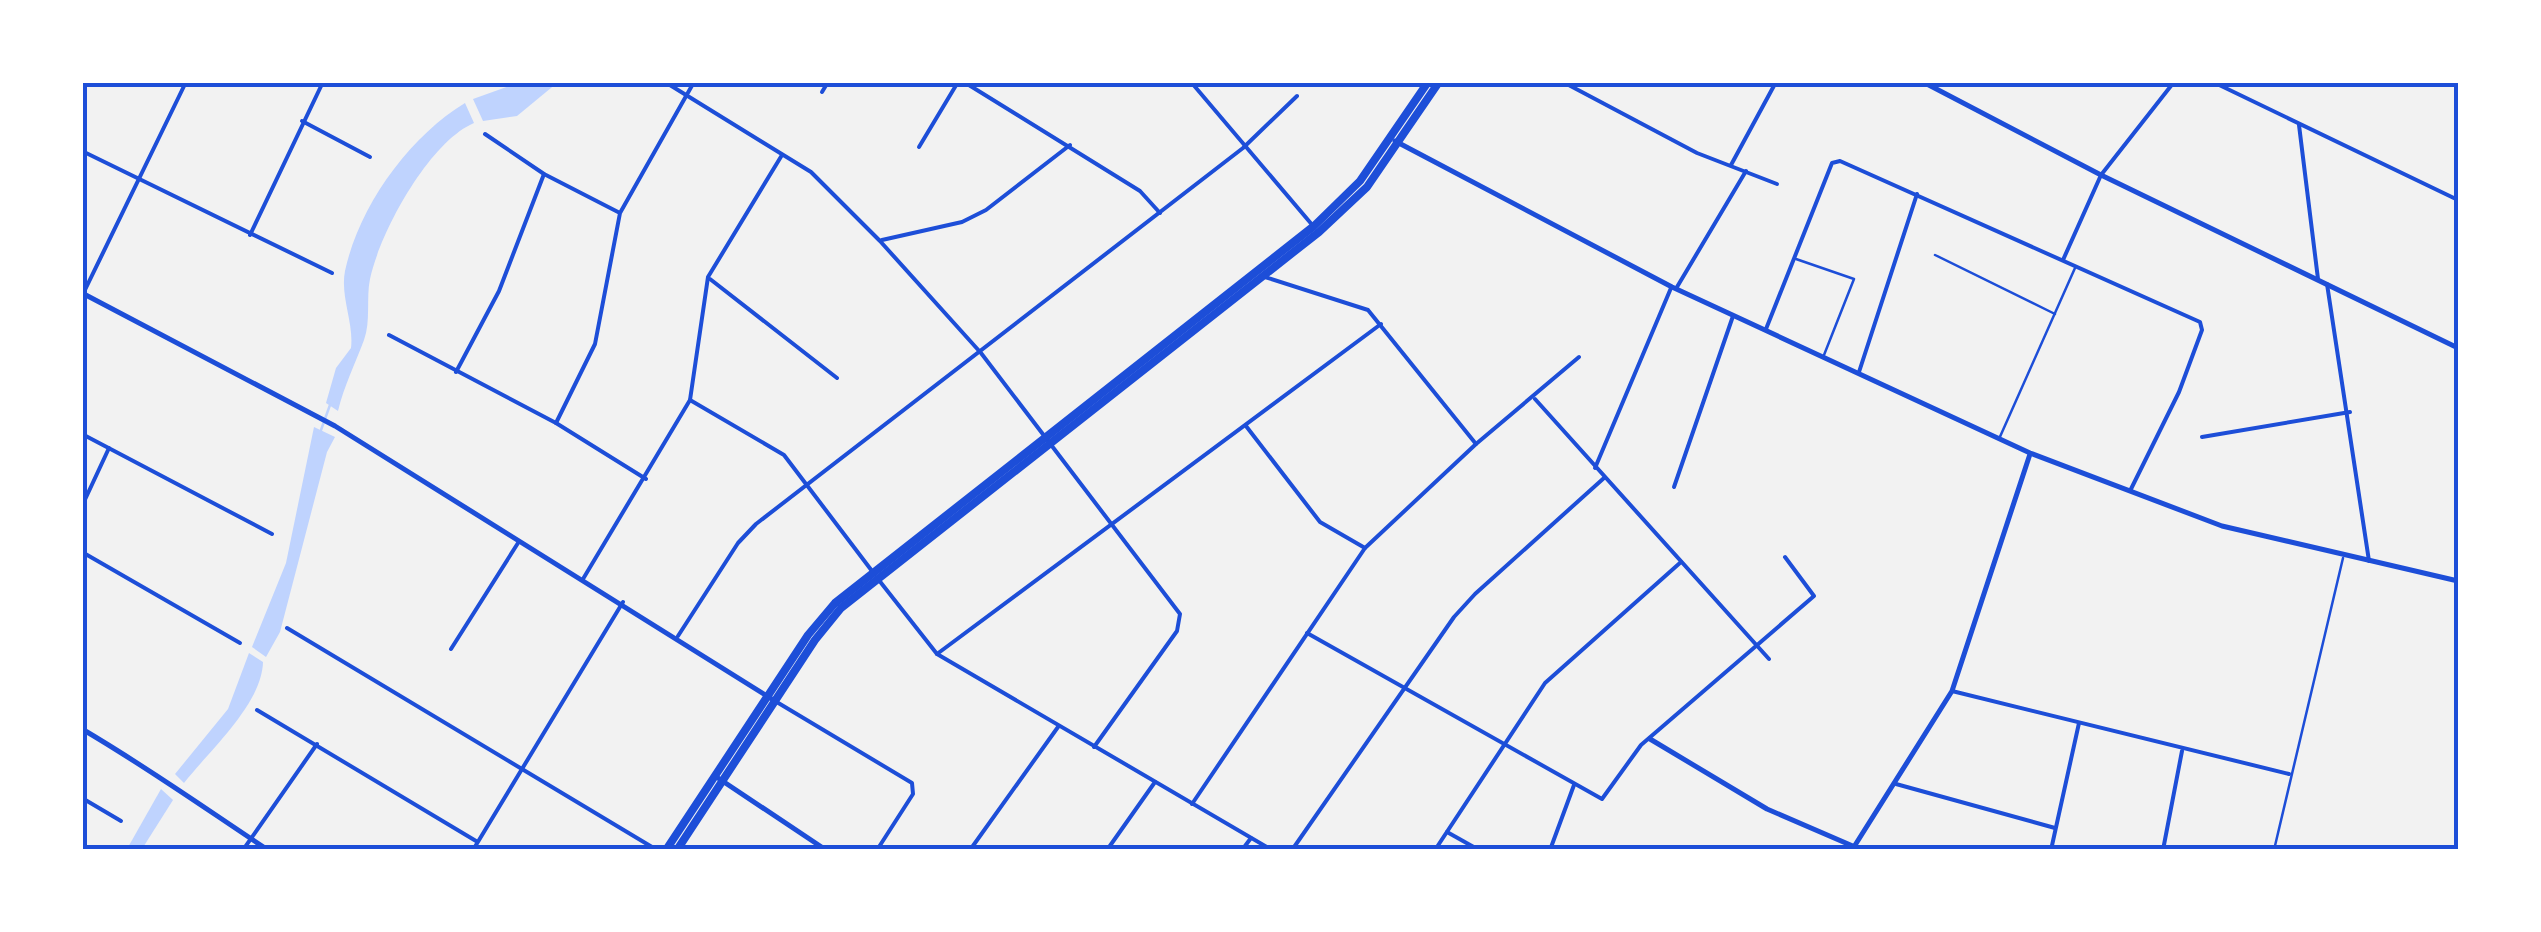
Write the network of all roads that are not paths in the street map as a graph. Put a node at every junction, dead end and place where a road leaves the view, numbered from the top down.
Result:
1 (186, 82) edge
2 (324, 82) edge
3 (664, 82) edge
4 (694, 82) edge
5 (828, 82) edge
6 (961, 82) edge
7 (1191, 82) edge
8 (1428, 82) edge
9 (1439, 82) edge
10 (1563, 82) edge
11 (1776, 82) edge
12 (1923, 82) edge
13 (2174, 82) edge
14 (2213, 82) edge
15 (822, 92) dead end
16 (686, 95) junction
17 (1296, 96) dead end
18 (302, 121) junction
19 (2299, 125) junction
20 (484, 134) dead end
21 (1396, 142) junction
22 (1070, 145) junction
23 (919, 147) dead end
24 (1243, 148) junction
25 (82, 151) edge
26 (783, 153) junction
27 (370, 157) dead end
28 (1731, 164) junction
29 (1746, 171) junction
30 (544, 174) junction
31 (2101, 175) junction
32 (138, 178) junction
33 (1777, 184) dead end
34 (1916, 194) junction
35 (2458, 200) edge
36 (1160, 213) junction
37 (620, 214) junction
38 (1316, 230) junction
39 (250, 235) junction
40 (880, 241) junction
41 (1935, 255) dead end
42 (1795, 258) junction
43 (2063, 260) junction
44 (2076, 266) junction
45 (332, 273) dead end
46 (1261, 276) junction
47 (708, 278) junction
48 (2318, 279) junction
49 (2327, 284) junction
50 (1674, 288) junction
51 (83, 294) edge
52 (2054, 314) junction
53 (1733, 316) junction
54 (1380, 324) junction
55 (1766, 329) junction
56 (389, 335) dead end
57 (2458, 348) edge
58 (981, 354) junction
59 (1824, 355) junction
60 (1579, 358) dead end
61 (456, 372) junction
62 (1859, 372) junction
63 (837, 378) dead end
64 (1534, 398) junction
65 (690, 400) junction
66 (2350, 412) junction
67 (556, 424) junction
68 (1246, 426) junction
69 (82, 434) edge
70 (2202, 436) dead end
71 (1999, 439) junction
72 (1049, 440) junction
73 (1476, 444) junction
74 (108, 448) junction
75 (2030, 453) junction
76 (1595, 468) junction
77 (1604, 478) junction
78 (646, 479) junction
79 (808, 483) junction
80 (1674, 487) dead end
81 (2131, 490) junction
82 (82, 506) edge
83 (1114, 526) junction
84 (272, 534) dead end
85 (520, 540) junction
86 (1365, 548) junction
87 (82, 552) edge
88 (2343, 556) junction
89 (1785, 557) dead end
90 (1681, 562) junction
91 (2370, 563) junction
92 (875, 574) junction
93 (583, 579) junction
94 (2458, 581) edge
95 (623, 602) junction
96 (287, 628) dead end
97 (1306, 633) junction
98 (678, 636) junction
99 (240, 644) dead end
100 (1758, 645) junction
101 (452, 649) dead end
102 (937, 654) junction
103 (1769, 660) dead end
104 (1403, 687) junction
105 (1952, 691) junction
106 (771, 698) junction
107 (257, 710) dead end
108 (2079, 723) junction
109 (1058, 727) junction
110 (82, 729) edge
111 (1650, 740) junction
112 (317, 744) junction
113 (1504, 746) junction
114 (1094, 747) junction
115 (2182, 751) junction
116 (521, 768) junction
117 (2290, 774) junction
118 (718, 779) junction
119 (1155, 782) junction
120 (1892, 783) junction
121 (1574, 785) junction
122 (82, 798) edge
123 (1192, 804) junction
124 (121, 821) dead end
125 (2055, 828) junction
126 (1447, 832) junction
127 (249, 838) junction
128 (1251, 838) junction
129 (477, 842) junction
130 (1853, 849) edge
131 (243, 850) edge
132 (268, 850) edge
133 (473, 850) edge
134 (657, 850) edge
135 (666, 850) edge
136 (677, 850) edge
137 (826, 850) edge
138 (877, 850) edge
139 (970, 850) edge
140 (1107, 850) edge
141 (1242, 850) edge
142 (1272, 850) edge
143 (1292, 850) edge
144 (1435, 850) edge
145 (1479, 850) edge
146 (1550, 850) edge
147 (1862, 850) edge
148 (2051, 850) edge
149 (2163, 850) edge
150 (2274, 850) edge

1 - 32 street
2 - 18 street
3 - 16 street
4 - 16 street
5 - 15 street
6 - 22 street
6 - 23 street
7 - 24 street
8 - 21 main road
9 - 21 main road
10 - 28 street
11 - 28 street
12 - 31 street
13 - 31 street
14 - 19 street
16 - 26 street
16 - 37 street
17 - 24 street
18 - 27 street
18 - 39 street
19 - 35 street
19 - 48 street
20 - 30 street
21 - 38 main road
21 - 50 street
22 - 36 street
22 - 40 street
24 - 36 street
24 - 38 street
25 - 32 street
26 - 40 street
26 - 47 street
28 - 29 street
29 - 33 street
29 - 50 street
30 - 37 street
30 - 61 street
31 - 43 street
31 - 48 street
32 - 39 street
32 - 51 street
34 - 42 street
34 - 43 street
34 - 62 street
36 - 58 street
37 - 67 street
38 - 46 main road
39 - 45 street
40 - 58 street
41 - 52 lane
42 - 55 street
42 - 59 lane
43 - 44 street
44 - 52 lane
44 - 81 street
46 - 54 street
46 - 72 main road
47 - 63 street
47 - 65 street
48 - 49 street
49 - 57 street
49 - 66 street
50 - 53 street
50 - 76 street
51 - 85 street
52 - 71 lane
53 - 55 street
53 - 80 street
54 - 68 street
54 - 73 street
55 - 59 street
56 - 61 street
58 - 72 street
58 - 79 street
59 - 62 street
60 - 64 street
61 - 67 street
62 - 71 street
64 - 73 street
64 - 76 street
65 - 78 street
65 - 79 street
66 - 70 street
66 - 91 street
67 - 78 street
68 - 83 street
68 - 86 street
69 - 74 street
71 - 75 street
72 - 83 street
72 - 92 main road
73 - 86 street
74 - 82 street
74 - 84 street
75 - 81 street
75 - 105 street
76 - 77 street
77 - 90 street
77 - 104 street
78 - 93 street
79 - 92 street
79 - 98 street
81 - 88 street
83 - 102 street
83 - 114 street
85 - 93 street
85 - 101 street
86 - 97 street
87 - 99 street
88 - 91 street
88 - 117 lane
89 - 100 street
90 - 100 street
90 - 113 street
91 - 94 street
92 - 102 street
92 - 106 main road
93 - 95 street
95 - 98 street
95 - 116 street
96 - 116 street
97 - 104 street
97 - 123 street
98 - 106 street
100 - 103 street
100 - 111 street
102 - 109 street
104 - 113 street
104 - 143 street
105 - 108 street
105 - 120 street
106 - 118 main road
106 - 138 street
107 - 112 street
108 - 115 street
108 - 125 street
109 - 114 street
109 - 139 street
110 - 127 street
111 - 121 street
111 - 130 street
112 - 127 street
112 - 129 street
113 - 121 street
113 - 126 street
114 - 119 street
115 - 117 street
115 - 149 street
116 - 129 street
116 - 134 street
117 - 150 lane
118 - 135 main road
118 - 136 main road
118 - 137 street
119 - 123 street
119 - 140 street
120 - 125 street
120 - 130 street
121 - 146 street
122 - 124 street
123 - 128 street
125 - 148 street
126 - 144 street
126 - 145 street
127 - 131 street
127 - 132 street
128 - 141 street
128 - 142 street
129 - 133 street
130 - 147 street

